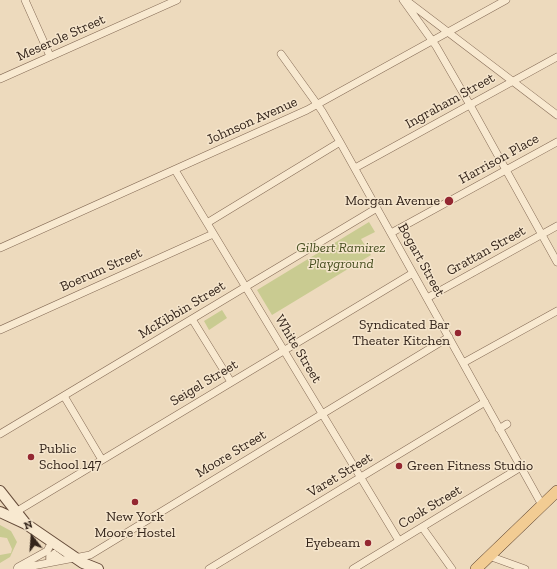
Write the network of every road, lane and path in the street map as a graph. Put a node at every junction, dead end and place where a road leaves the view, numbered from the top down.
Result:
1 (25, 0) edge
2 (177, 0) edge
3 (404, 0) edge
4 (506, 0) edge
5 (449, 32) junction
6 (432, 41) junction
7 (281, 54) dead end
8 (50, 56) junction
9 (557, 57) edge
10 (0, 79) edge
11 (513, 81) junction
12 (318, 105) junction
13 (470, 105) junction
14 (557, 115) edge
15 (340, 142) junction
16 (557, 142) edge
17 (355, 168) junction
18 (175, 170) junction
19 (506, 170) junction
20 (377, 208) junction
21 (207, 223) junction
22 (557, 226) edge
23 (391, 233) junction
24 (213, 234) junction
25 (542, 235) junction
26 (0, 248) edge
27 (557, 262) edge
28 (413, 273) junction
29 (245, 287) junction
30 (427, 298) junction
31 (557, 311) edge
32 (192, 319) junction
33 (0, 330) edge
34 (449, 338) junction
35 (283, 350) junction
36 (463, 363) junction
37 (231, 382) junction
38 (64, 396) junction
39 (484, 402) junction
40 (322, 414) junction
41 (507, 424) dead end
42 (499, 429) junction
43 (0, 434) edge
44 (102, 460) junction
45 (521, 467) junction
46 (360, 478) junction
47 (0, 491) edge
48 (557, 491) edge
49 (0, 496) edge
50 (542, 505) junction
51 (0, 506) edge
52 (8, 513) edge
53 (422, 527) junction
54 (398, 541) junction
55 (52, 542) junction
56 (489, 556) junction
57 (75, 558) junction
58 (16, 569) edge
59 (98, 569) edge
60 (209, 569) edge
61 (353, 569) edge
62 (452, 569) edge
63 (476, 569) edge
64 (525, 569) edge

1 - 8 street
2 - 8 street, Meserole Street
3 - 5 street
3 - 6 street
4 - 5 street, Johnson Avenue
5 - 6 street, Johnson Avenue
5 - 11 street
6 - 12 street, Johnson Avenue
6 - 13 street
7 - 12 street, Bogart Street
8 - 10 street, Meserole Street
9 - 11 street, Ingraham Street
11 - 13 street, Ingraham Street
11 - 14 street
12 - 15 street, Bogart Street
12 - 18 street, Johnson Avenue
13 - 17 street, Ingraham Street
13 - 19 street
15 - 17 street, Bogart Street
15 - 21 street
16 - 19 street, Harrison Place
17 - 20 street, Bogart Street
18 - 21 street, White Street
18 - 26 street, Johnson Avenue
19 - 23 street, Harrison Place
19 - 25 street
20 - 23 street, Bogart Street
20 - 29 street, McKibbin Street
21 - 24 street, White Street
22 - 25 street, Grattan Street
23 - 28 street, Bogart Street
24 - 29 street, White Street
24 - 33 street, Boerum Street
25 - 27 street
25 - 30 street, Grattan Street
28 - 30 street, Bogart Street
28 - 35 street, Seigel Street
29 - 32 street, McKibbin Street
29 - 35 street, White Street
30 - 34 street, Bogart Street
31 - 36 street
32 - 37 street
32 - 38 street, McKibbin Street
34 - 36 street, Bogart Street
34 - 40 street, Moore Street
35 - 37 street, Seigel Street
35 - 40 street, White Street
36 - 39 street, Bogart Street
37 - 44 street, Seigel Street
38 - 43 street, McKibbin Street
38 - 44 street
39 - 42 street, Bogart Street
39 - 46 street, Varet Street
40 - 46 street, White Street
40 - 57 street, Moore Street
41 - 42 street
42 - 45 street, Bogart Street
44 - 52 street, Seigel Street
45 - 50 street, Bogart Street
45 - 53 street, Cook Street
46 - 54 street, White Street
46 - 60 street, Varet Street
47 - 52 main road
48 - 50 main road
49 - 51 street
50 - 56 main road
52 - 55 main road
53 - 54 street, Cook Street
53 - 62 street
54 - 61 street, Cook Street
55 - 57 main road
55 - 58 street, Moore Street
56 - 63 main road
56 - 64 street
57 - 58 street, Moore Street
57 - 59 main road

